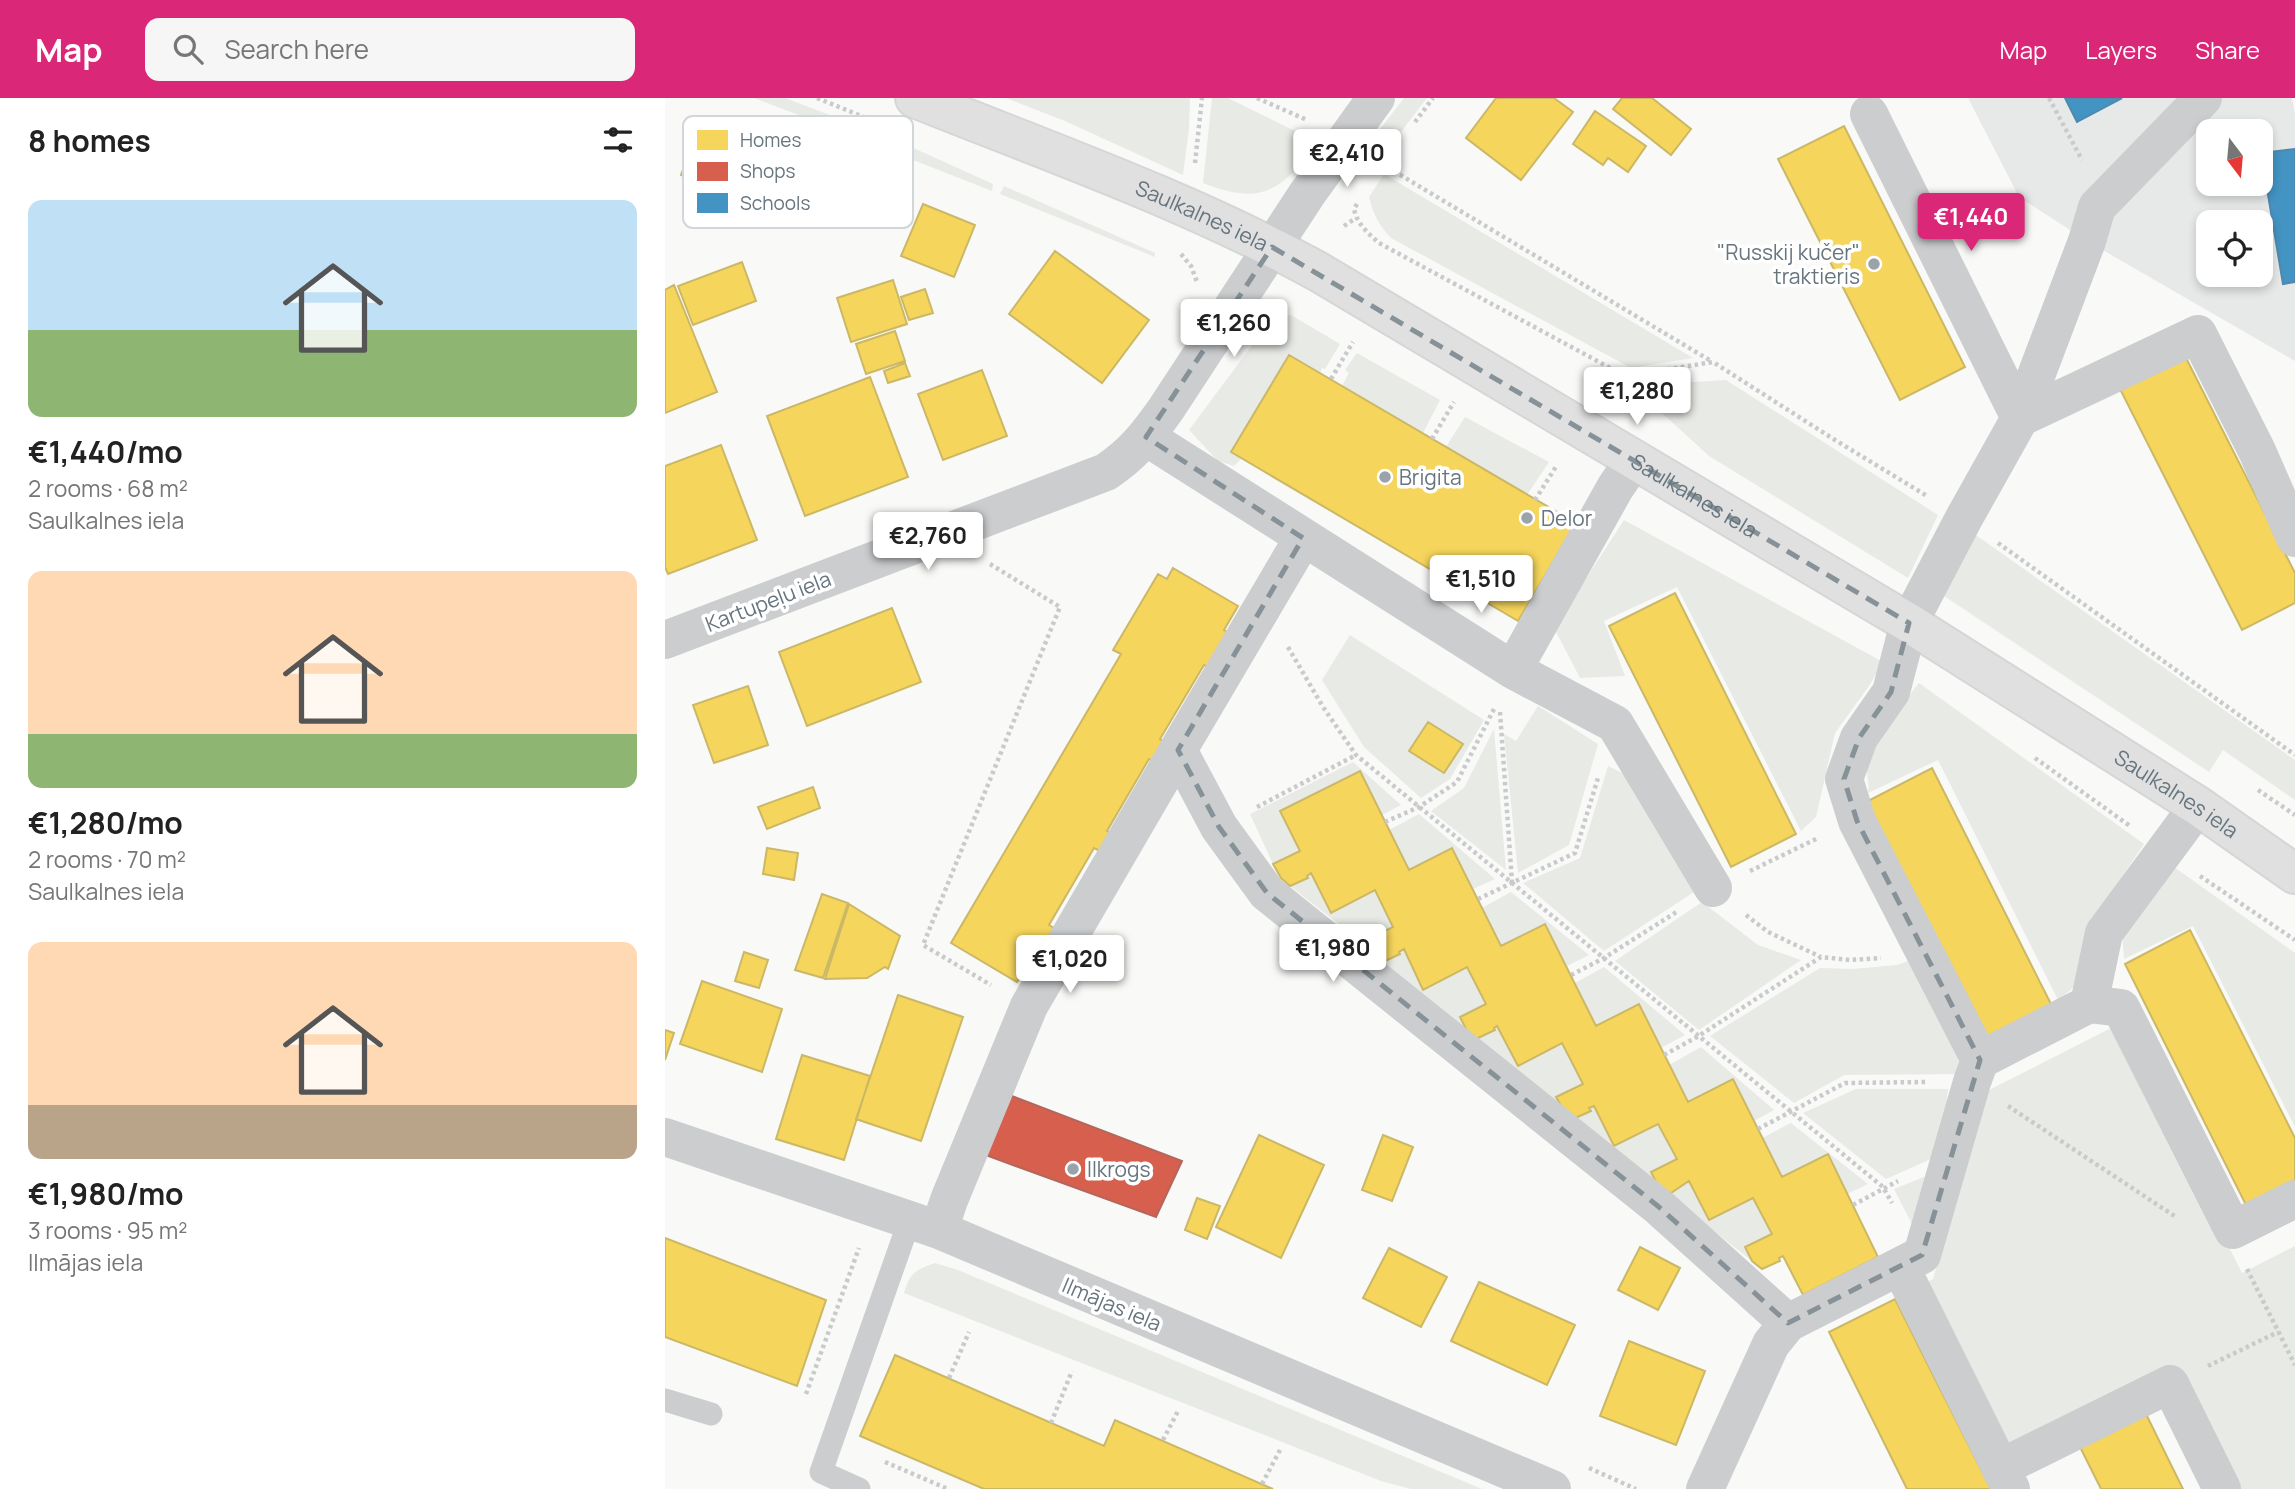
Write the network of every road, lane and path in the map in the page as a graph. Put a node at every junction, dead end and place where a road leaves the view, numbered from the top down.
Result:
1 (915, 98) edge
2 (1202, 98) edge
3 (1257, 98) edge
4 (1376, 98) edge
5 (2049, 98) edge
6 (2203, 98) edge
7 (1869, 114) dead end
8 (1311, 122) dead end
9 (1373, 158) dead end
10 (1383, 164) junction
11 (1194, 167) dead end
12 (1375, 174) dead end
13 (1361, 197) dead end
14 (2103, 201) junction
15 (1356, 218) junction
16 (1344, 226) dead end
17 (1272, 247) junction
18 (1174, 251) dead end
19 (1198, 288) dead end
20 (1353, 342) dead end
21 (1713, 362) junction
22 (1331, 379) dead end
23 (1450, 408) dead end
24 (2020, 418) junction
25 (1146, 437) junction
26 (1432, 439) dead end
27 (1634, 460) junction
28 (1555, 468) dead end
29 (1535, 500) dead end
30 (1963, 518) junction
31 (1303, 538) junction
32 (2295, 538) edge
33 (982, 558) dead end
34 (1263, 606) junction
35 (1909, 623) junction
36 (665, 640) edge
37 (1513, 670) junction
38 (1615, 724) junction
39 (1178, 750) junction
40 (1356, 755) junction
41 (2295, 755) edge
42 (2258, 790) dead end
43 (2198, 806) junction
44 (1419, 807) junction
45 (2295, 815) edge
46 (1857, 821) junction
47 (1385, 822) dead end
48 (1219, 827) junction
49 (2295, 873) edge
50 (1512, 883) junction
51 (1713, 888) junction
52 (1478, 899) dead end
53 (1922, 948) junction
54 (1821, 957) junction
55 (1604, 958) junction
56 (1571, 975) dead end
57 (2089, 1004) junction
58 (1028, 1006) junction
59 (1697, 1037) junction
60 (1664, 1055) dead end
61 (1976, 1071) junction
62 (1790, 1111) junction
63 (1758, 1129) dead end
64 (665, 1137) edge
65 (1883, 1187) junction
66 (2295, 1199) edge
67 (1853, 1205) dead end
68 (2186, 1224) dead end
69 (924, 1225) junction
70 (859, 1247) dead end
71 (1912, 1261) junction
72 (2243, 1262) dead end
73 (1788, 1323) junction
74 (969, 1332) dead end
75 (2278, 1332) junction
76 (2295, 1366) edge
77 (1072, 1371) dead end
78 (949, 1378) dead end
79 (2170, 1384) junction
80 (806, 1394) dead end
81 (665, 1400) edge
82 (1178, 1411) dead end
83 (711, 1414) dead end
84 (1051, 1423) dead end
85 (1163, 1440) dead end
86 (832, 1441) junction
87 (1280, 1450) dead end
88 (2006, 1479) edge
89 (1262, 1484) dead end
90 (1539, 1486) edge
91 (859, 1489) edge
92 (948, 1489) edge
93 (1705, 1489) edge
94 (2222, 1489) edge

1 - 17 street, Saulkalnes iela
2 - 11 path
3 - 8 path
4 - 17 street, Kartupeļu iela
5 - 14 path
6 - 14 street
7 - 24 street
9 - 10 path
10 - 12 path
10 - 21 path
13 - 15 path
14 - 24 street
15 - 16 path
15 - 21 path
17 - 25 street, Kartupeļu iela
17 - 27 street, Saulkalnes iela
18 - 19 path
20 - 22 path
21 - 30 path
23 - 26 path
24 - 30 street
24 - 32 street
25 - 31 street
25 - 36 street, Kartupeļu iela
27 - 35 street, Saulkalnes iela
27 - 37 street
28 - 29 path
30 - 35 street
30 - 41 path
31 - 34 street
31 - 37 street
33 - 58 path
34 - 39 street
34 - 40 path
35 - 43 street, Saulkalnes iela
35 - 46 street
37 - 38 street
38 - 50 path
38 - 51 street
39 - 48 street
39 - 58 street
40 - 44 path
40 - 48 path
42 - 45 path
43 - 49 street, Saulkalnes iela
43 - 57 street
44 - 47 path
44 - 50 path
44 - 50 path
46 - 51 path
46 - 53 street
48 - 73 street
50 - 52 path
50 - 55 path
51 - 54 path
51 - 55 path
53 - 54 path
53 - 61 street
54 - 59 path
55 - 56 path
55 - 59 path
57 - 61 street
57 - 66 street
58 - 69 street
59 - 60 path
59 - 62 path
61 - 62 path
61 - 68 path
61 - 71 street
62 - 63 path
62 - 65 path
64 - 69 street, Ilmājas iela
65 - 67 path
65 - 71 path
69 - 86 lane
69 - 90 street, Ilmājas iela
70 - 80 path
71 - 73 street
71 - 88 street
72 - 75 path
73 - 93 street
74 - 78 path
75 - 76 path
75 - 79 path
77 - 84 path
79 - 88 street
79 - 94 street
81 - 83 lane
82 - 85 path
86 - 91 lane
86 - 92 path
87 - 89 path

